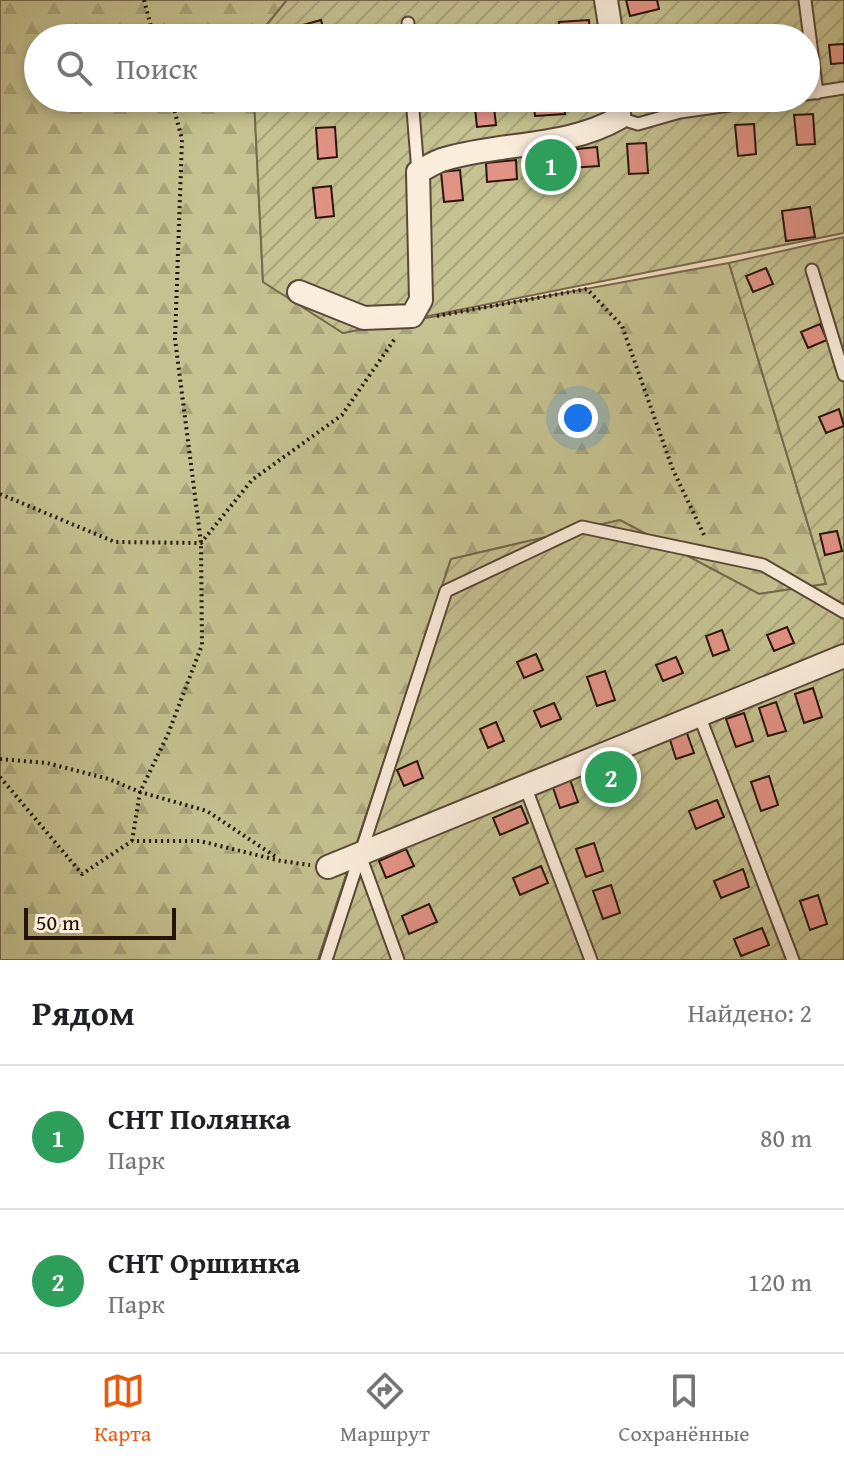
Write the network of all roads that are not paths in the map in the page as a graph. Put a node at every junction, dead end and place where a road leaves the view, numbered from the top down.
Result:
1 (606, 0) edge
2 (805, 0) edge
3 (610, 24) edge
4 (807, 24) edge
5 (844, 88) edge
6 (820, 92) edge
7 (413, 112) edge
8 (616, 112) edge
9 (624, 112) edge
10 (680, 112) edge
11 (418, 172) junction
12 (812, 270) dead end
13 (299, 292) dead end
14 (844, 375) edge
15 (844, 612) edge
16 (844, 656) edge
17 (699, 715) junction
18 (525, 786) junction
19 (360, 854) junction
20 (328, 867) road end
21 (326, 960) edge
22 (398, 960) edge
23 (591, 960) edge
24 (793, 960) edge

1 - 3 street
2 - 4 lane
5 - 6 lane
7 - 11 lane
8 - 11 street
9 - 10 lane
11 - 13 street
12 - 14 lane
15 - 19 lane
16 - 17 street
17 - 18 street
17 - 24 lane
18 - 19 street
18 - 23 lane
19 - 20 street
19 - 21 lane
19 - 22 lane

